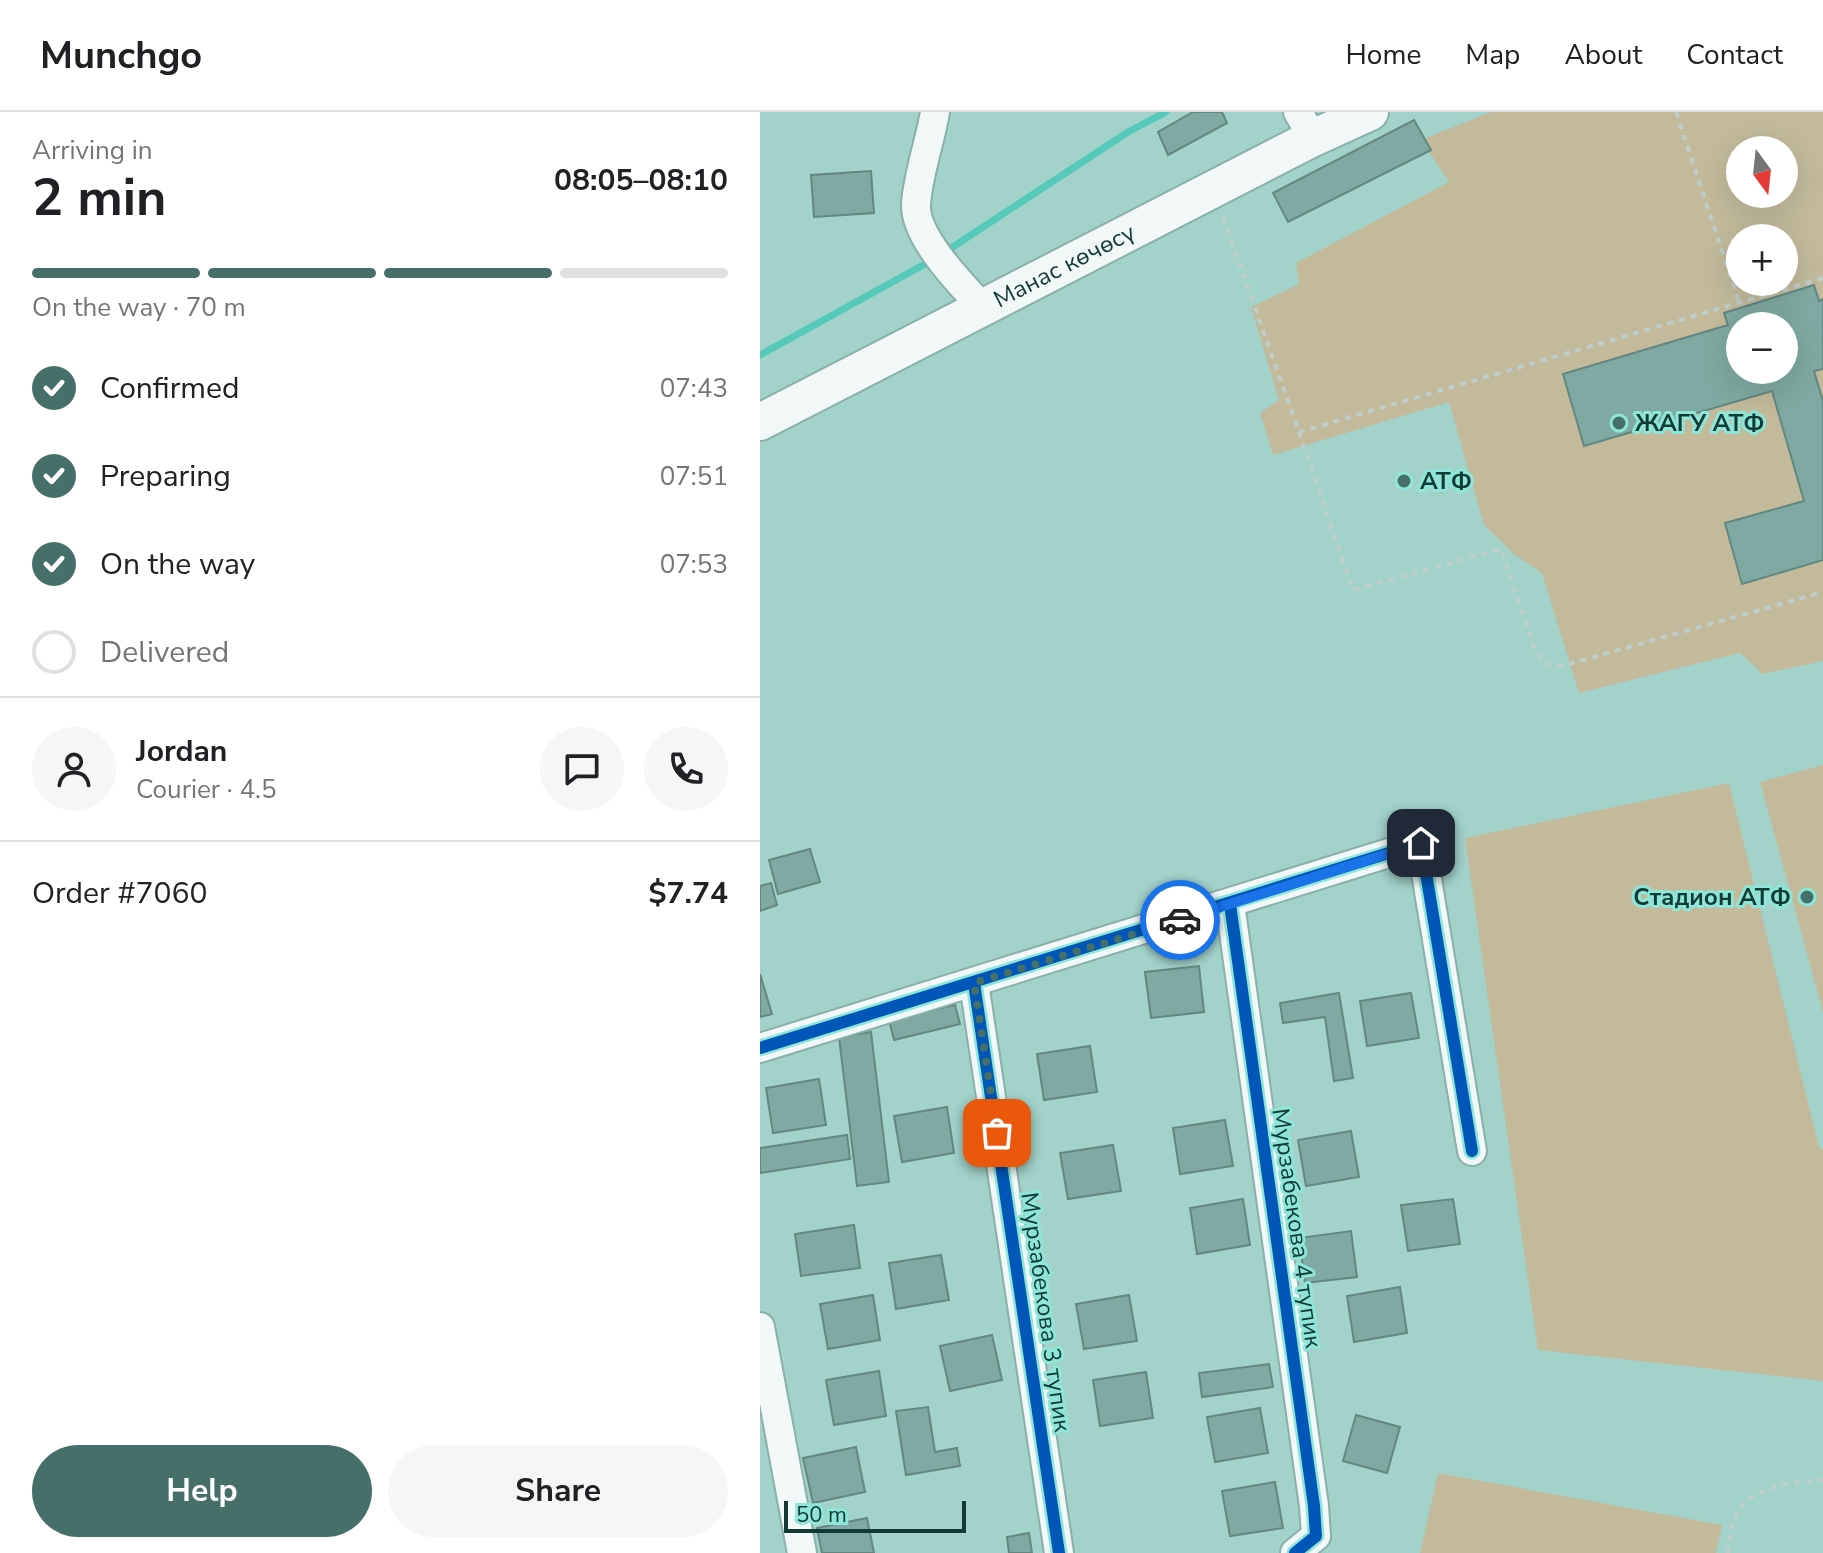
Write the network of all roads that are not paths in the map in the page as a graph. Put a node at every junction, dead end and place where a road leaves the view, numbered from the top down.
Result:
1 (935, 112) edge
2 (1370, 112) edge
3 (1306, 125) edge
4 (983, 308) junction
5 (760, 422) edge
6 (1230, 904) junction
7 (974, 983) junction
8 (760, 1048) edge
9 (1472, 1151) dead end
10 (760, 1327) edge
11 (1299, 1552) edge
12 (802, 1553) edge
13 (1059, 1553) edge

1 - 4 street
2 - 3 main road, Манас көчөсү
3 - 4 main road, Манас көчөсү
4 - 5 main road, Манас көчөсү
6 - 7 street
6 - 9 street
6 - 11 street, Мурзабекова 4 тупик
7 - 8 street
7 - 13 street, Мурзабекова 3 тупик
10 - 12 street

